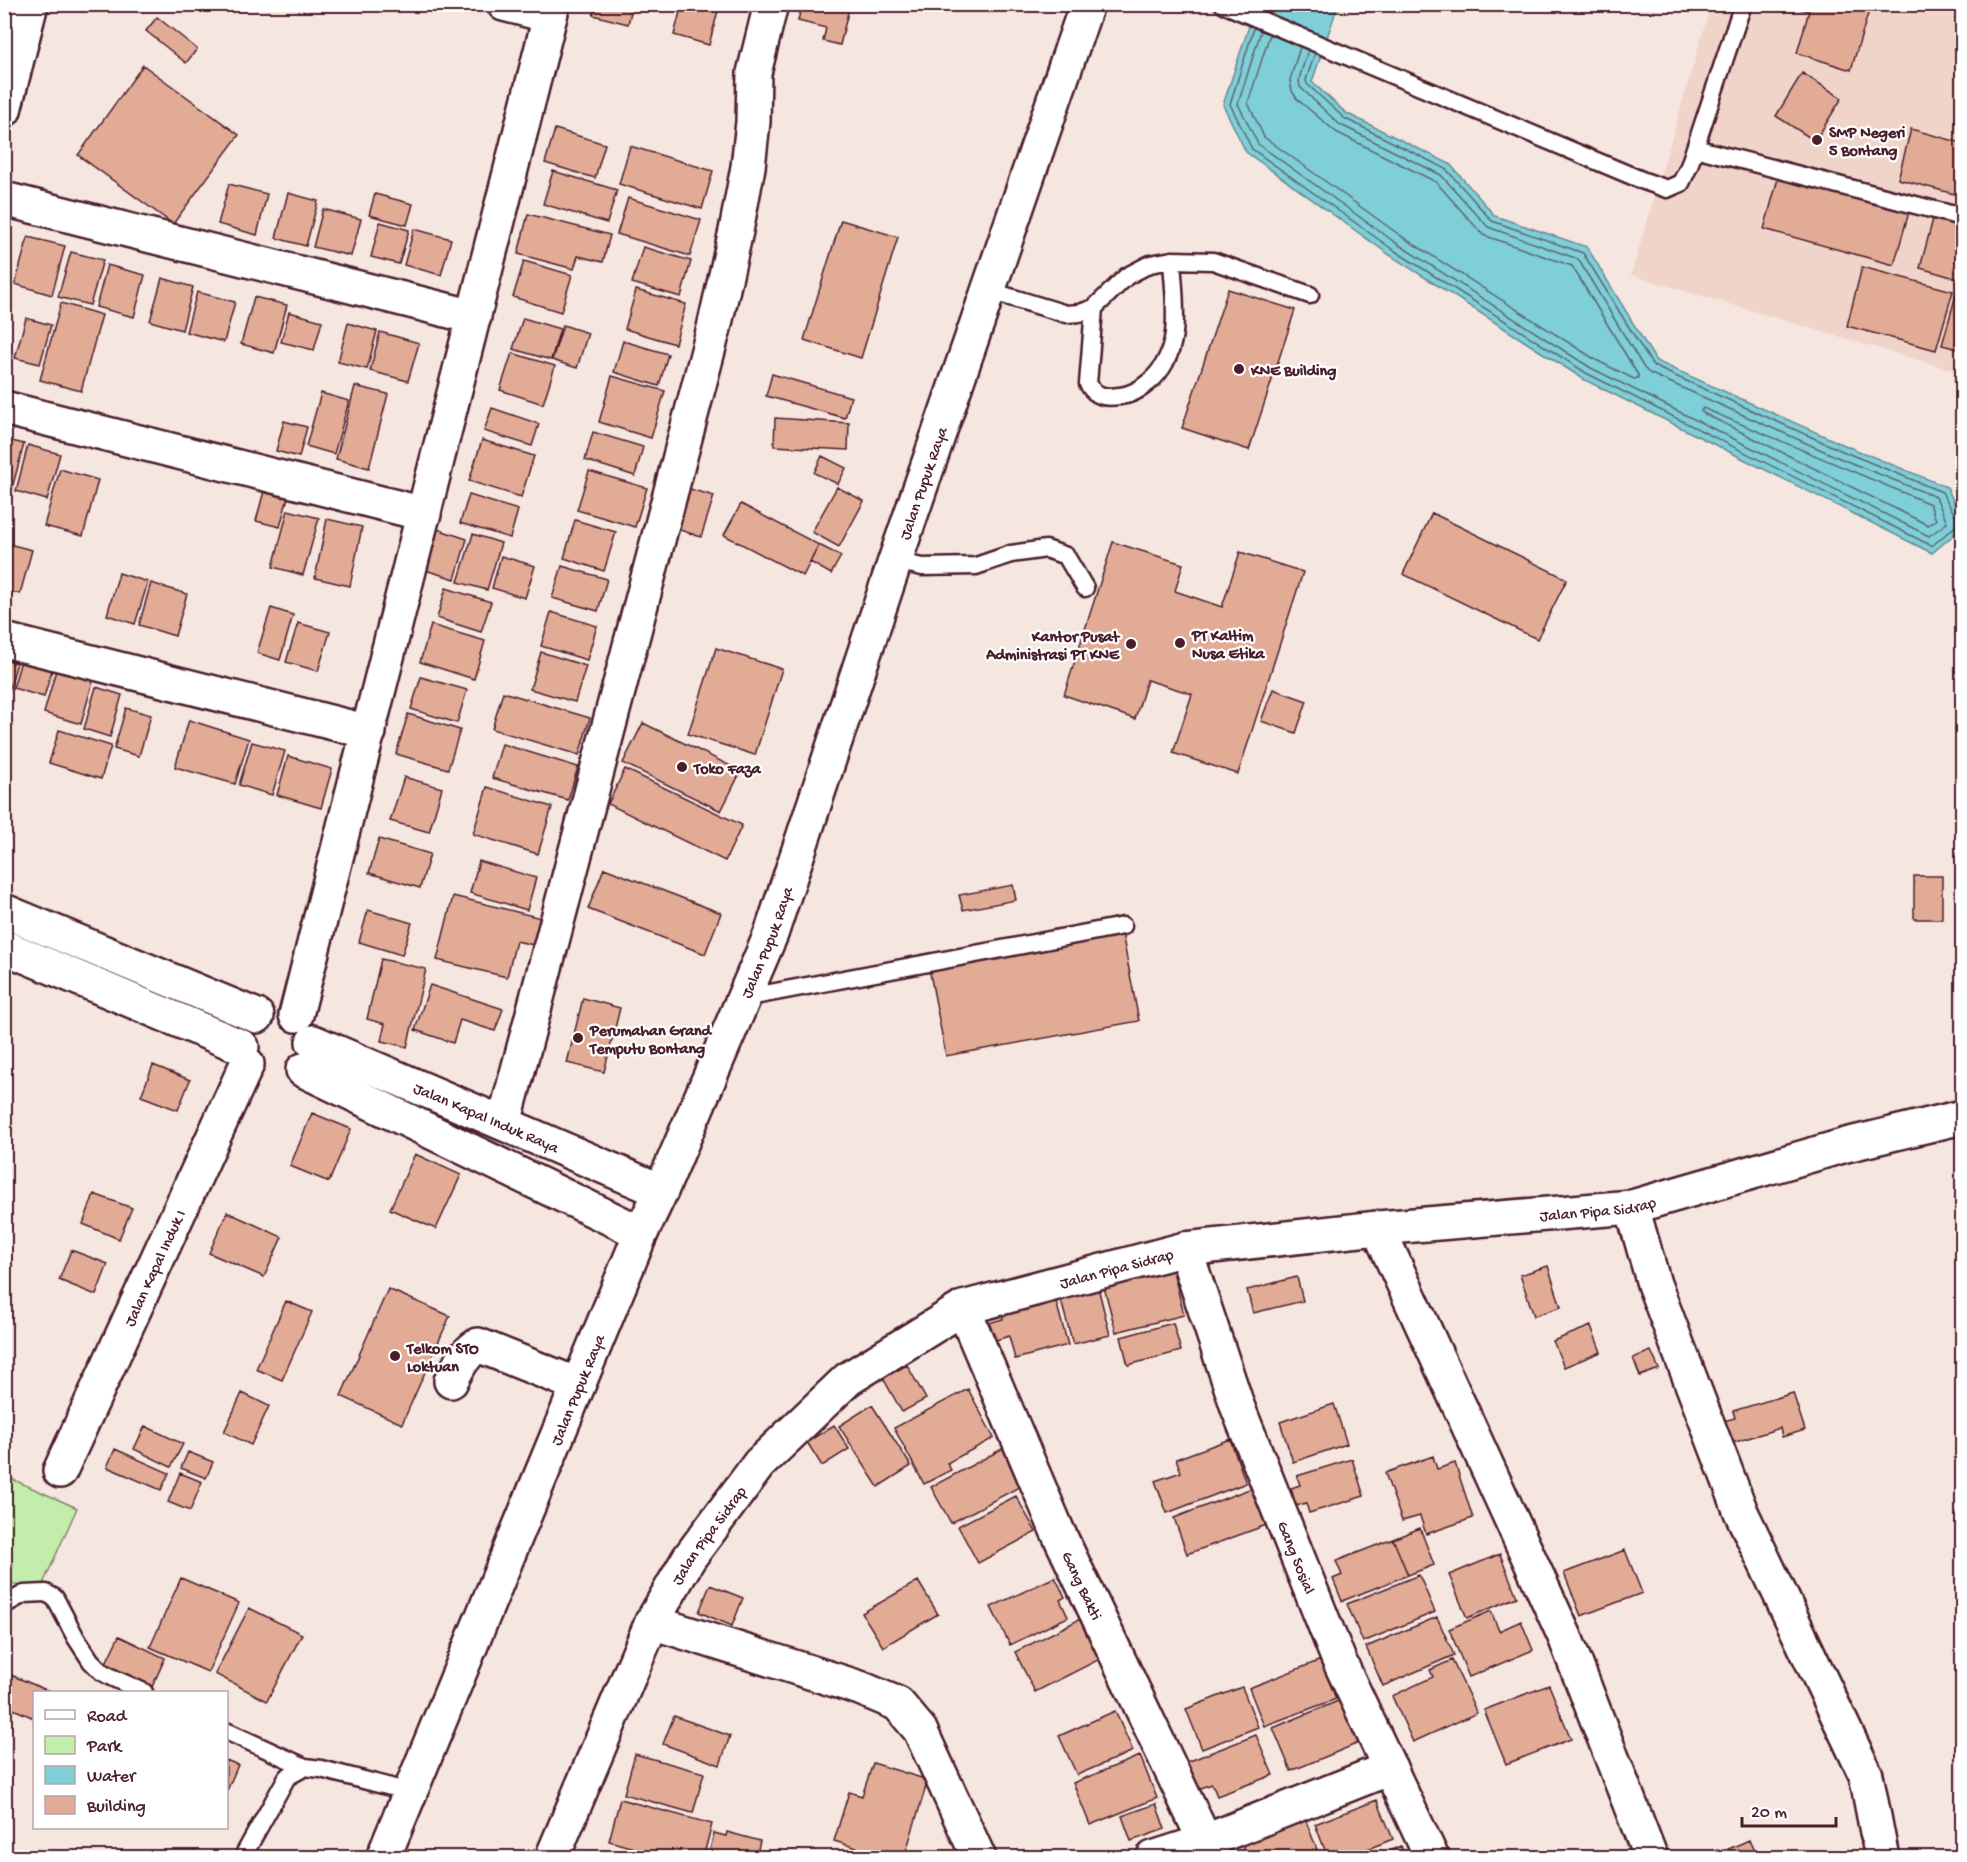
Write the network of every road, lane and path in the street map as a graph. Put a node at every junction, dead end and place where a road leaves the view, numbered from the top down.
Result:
1 (31, 4) edge
2 (504, 4) edge
3 (771, 4) edge
4 (1087, 4) edge
5 (1222, 4) edge
6 (1743, 4) edge
7 (552, 10) edge
8 (12, 53) edge
9 (4, 110) edge
10 (1695, 148) junction
11 (4, 199) edge
12 (1962, 217) edge
13 (1172, 260) junction
14 (987, 290) junction
15 (1310, 295) dead end
16 (1094, 308) junction
17 (474, 317) junction
18 (4, 408) edge
19 (424, 514) junction
20 (895, 561) junction
21 (1085, 588) dead end
22 (4, 640) edge
23 (369, 732) junction
24 (4, 911) edge
25 (1123, 926) dead end
26 (4, 947) edge
27 (744, 998) junction
28 (257, 1016) junction
29 (304, 1042) junction
30 (244, 1055) junction
31 (1962, 1117) edge
32 (504, 1123) junction
33 (661, 1191) junction
34 (1632, 1207) junction
35 (1377, 1228) junction
36 (641, 1233) junction
37 (1185, 1249) junction
38 (963, 1308) junction
39 (451, 1381) dead end
40 (578, 1385) junction
41 (60, 1471) dead end
42 (4, 1605) edge
43 (652, 1622) junction
44 (142, 1691) edge
45 (228, 1732) edge
46 (304, 1767) junction
47 (1390, 1768) junction
48 (410, 1792) junction
49 (1210, 1849) edge
50 (557, 1856) edge
51 (242, 1857) edge
52 (383, 1857) edge
53 (979, 1857) edge
54 (1154, 1857) edge
55 (1432, 1857) edge
56 (1651, 1857) edge
57 (1882, 1857) edge

1 - 8 street
2 - 7 street
3 - 32 street
4 - 14 street, Jalan Pupuk Raya
5 - 10 lane
6 - 10 lane
7 - 17 street
8 - 9 street
10 - 12 lane
11 - 17 street
13 - 15 lane
13 - 16 lane
13 - 16 lane
14 - 16 lane
14 - 20 street, Jalan Pupuk Raya
17 - 19 street
18 - 19 street
19 - 23 street
20 - 21 lane
20 - 27 street, Jalan Pupuk Raya
22 - 23 street
23 - 29 street
24 - 28 street
25 - 27 lane
26 - 30 street
27 - 33 street, Jalan Pupuk Raya
28 - 29 street
28 - 30 street
29 - 30 street
29 - 32 street, Jalan Kapal Induk Raya
29 - 36 street
30 - 41 street, Jalan Kapal Induk I
31 - 34 street, Jalan Pipa Sidrap
32 - 33 street, Jalan Kapal Induk Raya
33 - 36 street, Jalan Pupuk Raya
34 - 35 street, Jalan Pipa Sidrap
34 - 57 street
35 - 37 street, Jalan Pipa Sidrap
35 - 56 street
36 - 40 street, Jalan Pupuk Raya
37 - 38 street, Jalan Pipa Sidrap
37 - 47 street, Gang Sosial
38 - 43 street, Jalan Pipa Sidrap
38 - 49 street, Gang Bakti
39 - 40 street
40 - 48 street, Jalan Pupuk Raya
42 - 44 lane
43 - 50 street, Jalan Pipa Sidrap
43 - 53 street
45 - 46 lane
46 - 48 lane
46 - 51 lane
47 - 49 street
47 - 55 street, Gang Sosial
48 - 52 street, Jalan Pupuk Raya
49 - 54 street

